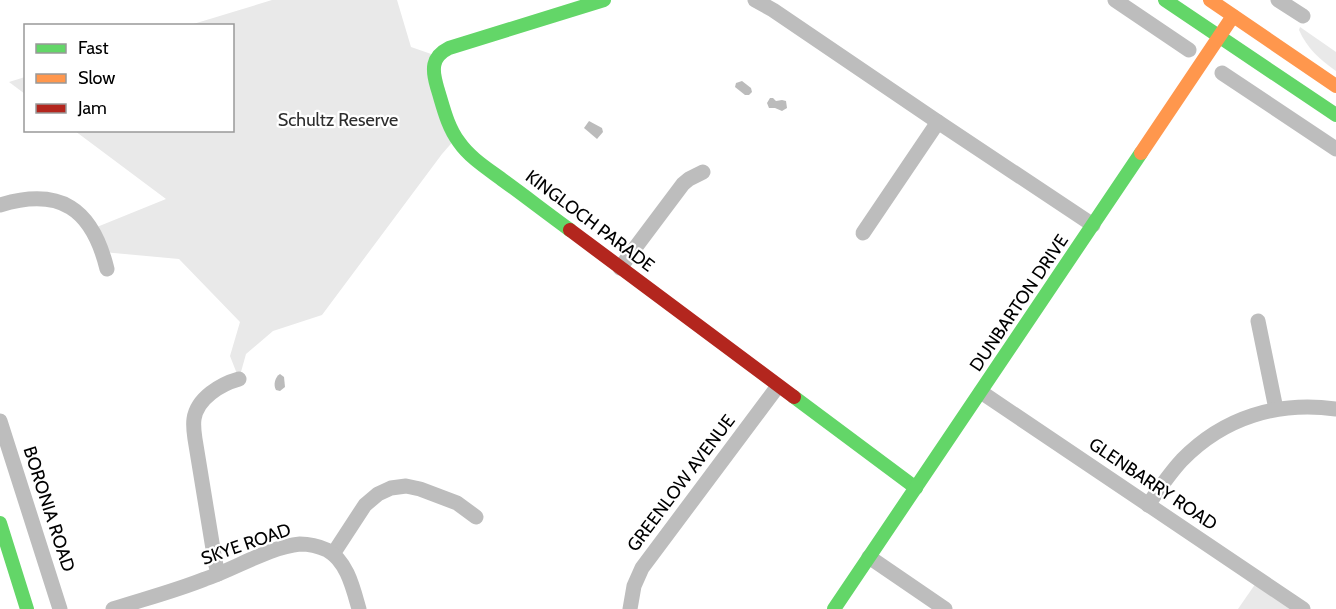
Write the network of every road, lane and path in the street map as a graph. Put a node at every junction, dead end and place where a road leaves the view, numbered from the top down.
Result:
1 (604, 0) edge
2 (755, 0) edge
3 (1115, 0) edge
4 (1165, 0) edge
5 (1210, 0) edge
6 (1280, 1) edge
7 (1233, 16) junction
8 (1304, 16) dead end
9 (1220, 37) junction
10 (1189, 50) dead end
11 (1222, 73) dead end
12 (1336, 86) edge
13 (1336, 115) edge
14 (938, 122) junction
15 (1336, 149) edge
16 (703, 172) dead end
17 (0, 206) edge
18 (1093, 225) junction
19 (863, 233) dead end
20 (107, 268) dead end
21 (620, 268) junction
22 (1258, 321) dead end
23 (239, 380) dead end
24 (778, 386) junction
25 (981, 392) junction
26 (1276, 409) junction
27 (1336, 409) edge
28 (0, 421) edge
29 (916, 488) junction
30 (1148, 505) junction
31 (476, 517) dead end
32 (0, 524) edge
33 (333, 554) junction
34 (869, 557) junction
35 (218, 574) junction
36 (27, 609) edge
37 (60, 609) edge
38 (113, 609) edge
39 (359, 609) edge
40 (630, 609) edge
41 (834, 609) edge
42 (945, 609) edge
43 (1303, 609) edge

1 - 21 street, KINGLOCH PARADE
2 - 14 street
3 - 10 street
4 - 9 street
5 - 7 street
6 - 8 street
7 - 9 street, DUNBARTON DRIVE
7 - 12 street
9 - 13 street
9 - 18 street, DUNBARTON DRIVE
11 - 15 street
14 - 18 street
14 - 19 street
16 - 21 street
17 - 20 street
18 - 25 street, DUNBARTON DRIVE
21 - 24 street, KINGLOCH PARADE
22 - 26 street
23 - 35 street
24 - 29 street, KINGLOCH PARADE
24 - 40 street, GREENLOW AVENUE
25 - 29 street, DUNBARTON DRIVE
25 - 30 street, GLENBARRY ROAD
26 - 27 street
26 - 30 street
28 - 37 street, BORONIA ROAD
29 - 34 street, DUNBARTON DRIVE
30 - 43 street, GLENBARRY ROAD
31 - 33 street
32 - 36 street
33 - 35 street, SKYE ROAD
33 - 39 street
34 - 41 street, DUNBARTON DRIVE
34 - 42 street
35 - 38 street, SKYE ROAD

